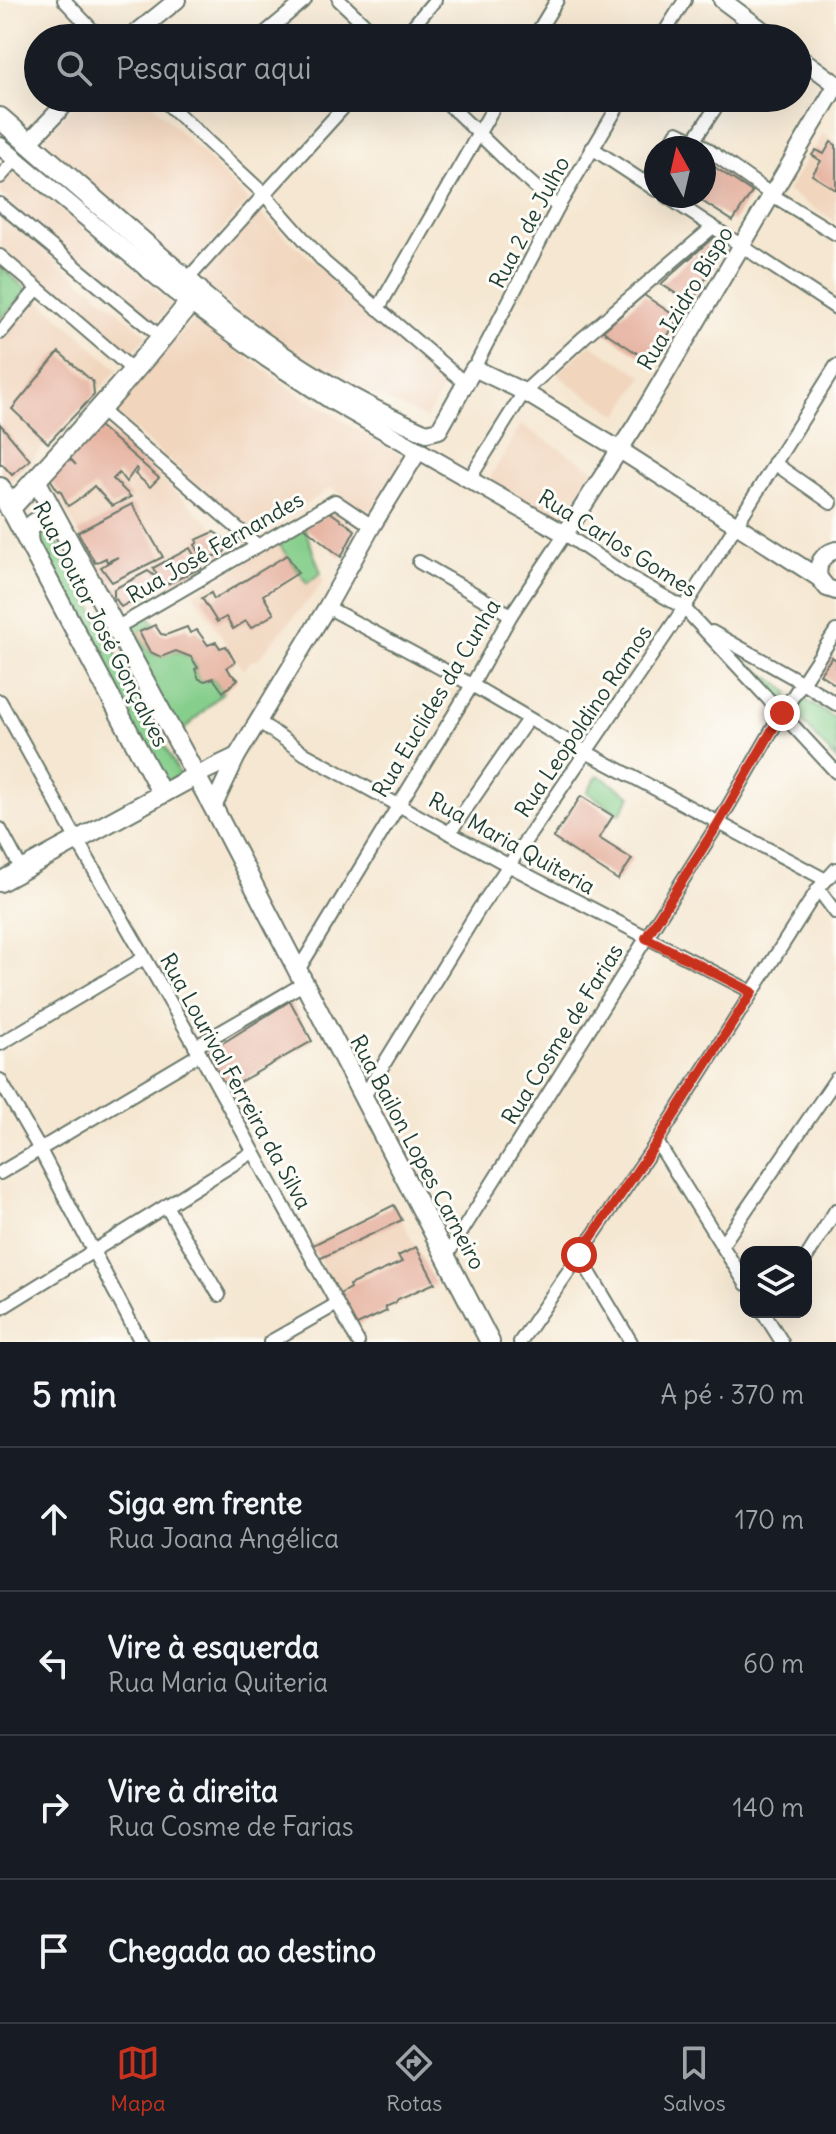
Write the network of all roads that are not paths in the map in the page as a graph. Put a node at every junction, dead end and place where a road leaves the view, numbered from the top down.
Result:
1 (64, 0) edge
2 (177, 0) edge
3 (305, 0) edge
4 (339, 0) edge
5 (435, 0) edge
6 (557, 0) edge
7 (685, 0) edge
8 (722, 0) edge
9 (87, 24) edge
10 (147, 24) edge
11 (276, 24) edge
12 (364, 24) edge
13 (415, 24) edge
14 (542, 24) edge
15 (670, 24) edge
16 (752, 24) edge
17 (812, 67) edge
18 (836, 85) edge
19 (58, 112) edge
20 (176, 112) edge
21 (339, 112) edge
22 (457, 112) edge
23 (491, 112) edge
24 (614, 112) edge
25 (713, 112) edge
26 (0, 118) edge
27 (479, 133) junction
28 (697, 136) edge
29 (0, 146) edge
30 (592, 148) junction
31 (22, 150) junction
32 (716, 156) edge
33 (0, 177) edge
34 (644, 181) edge
35 (264, 194) junction
36 (772, 195) junction
37 (0, 204) edge
38 (558, 207) junction
39 (684, 208) edge
40 (713, 227) junction
41 (836, 234) edge
42 (742, 246) junction
43 (0, 256) edge
44 (37, 289) junction
45 (187, 291) junction
46 (836, 308) edge
47 (378, 309) junction
48 (0, 333) edge
49 (162, 338) junction
50 (836, 366) edge
51 (134, 371) junction
52 (469, 376) junction
53 (524, 392) junction
54 (100, 410) junction
55 (419, 450) junction
56 (620, 450) junction
57 (774, 463) junction
58 (470, 478) junction
59 (36, 480) junction
60 (0, 488) edge
61 (834, 502) edge
62 (5, 513) edge
63 (60, 525) junction
64 (372, 526) junction
65 (737, 526) junction
66 (565, 534) junction
67 (29, 543) junction
68 (257, 545) junction
69 (835, 548) edge
70 (419, 562) dead end
71 (819, 578) junction
72 (836, 591) edge
73 (327, 607) junction
74 (684, 608) junction
75 (511, 615) junction
76 (703, 627) junction
77 (116, 628) junction
78 (836, 631) edge
79 (803, 683) junction
80 (472, 685) junction
81 (0, 701) edge
82 (836, 704) edge
83 (782, 713) junction
84 (528, 719) junction
85 (258, 721) junction
86 (586, 752) junction
87 (237, 756) junction
88 (836, 772) edge
89 (195, 776) junction
90 (162, 794) junction
91 (398, 803) junction
92 (213, 807) junction
93 (718, 824) junction
94 (0, 829) edge
95 (450, 832) junction
96 (77, 840) junction
97 (508, 865) junction
98 (836, 869) edge
99 (22, 870) junction
100 (0, 882) edge
101 (822, 884) junction
102 (836, 913) edge
103 (646, 938) junction
104 (144, 958) junction
105 (300, 978) junction
106 (752, 992) junction
107 (0, 1044) edge
108 (197, 1050) junction
109 (836, 1079) edge
110 (0, 1080) edge
111 (363, 1098) junction
112 (657, 1142) junction
113 (39, 1148) junction
114 (253, 1152) junction
115 (0, 1173) edge
116 (166, 1206) junction
117 (836, 1210) edge
118 (722, 1245) junction
119 (812, 1248) edge
120 (93, 1251) junction
121 (447, 1255) junction
122 (579, 1255) junction
123 (740, 1274) edge
124 (219, 1295) dead end
125 (337, 1304) junction
126 (0, 1309) edge
127 (770, 1318) edge
128 (141, 1342) edge
129 (270, 1342) edge
130 (358, 1342) edge
131 (490, 1342) edge
132 (520, 1342) edge
133 (631, 1342) edge
134 (782, 1342) edge

1 - 9 street
2 - 10 street
3 - 11 street
4 - 12 street
5 - 13 street
6 - 14 street
7 - 15 street
8 - 16 street
17 - 18 street
18 - 36 street, Rua Izidro Bispo
19 - 31 street
20 - 35 street
21 - 35 street
22 - 27 street
23 - 27 street
24 - 30 street, Rua 2 de Julho
25 - 28 street
26 - 31 main road
27 - 38 street
27 - 47 street
29 - 31 street
30 - 34 street
30 - 38 street, Rua 2 de Julho
31 - 33 street
31 - 45 main road
32 - 36 street
35 - 45 street
35 - 47 street
36 - 41 street
36 - 42 street, Rua Izidro Bispo
37 - 49 street
38 - 52 street, Rua 2 de Julho
39 - 40 street
40 - 42 street
40 - 53 street
42 - 46 street
42 - 56 street, Rua Izidro Bispo
43 - 44 street
44 - 48 street
44 - 51 street
45 - 49 main road
45 - 52 street
45 - 55 street, Rua Carlos Gomes
47 - 52 street
49 - 51 main road
50 - 57 street, Rua Leopoldino Ramos
51 - 54 main road
52 - 53 street
53 - 56 street
53 - 58 street
54 - 59 main road
54 - 68 street
55 - 58 street, Rua Carlos Gomes
55 - 64 street
56 - 65 street
56 - 66 street, Rua Euclides da Cunha
57 - 61 street
57 - 65 street, Rua Leopoldino Ramos
58 - 66 street, Rua Carlos Gomes
59 - 62 main road, Rua Doutor José Gonçalves
59 - 63 main road, Rua Doutor José Gonçalves
60 - 62 main road
62 - 67 main road, Rua Doutor José Gonçalves
63 - 67 main road
63 - 77 main road, Rua Doutor José Gonçalves
64 - 68 street, Rua José Fernandes
64 - 73 street
65 - 71 street
65 - 74 street, Rua Leopoldino Ramos
66 - 74 street, Rua Carlos Gomes
66 - 75 street, Rua Euclides da Cunha
67 - 90 main road, Rua Doutor José Gonçalves
68 - 77 street, Rua José Fernandes
69 - 71 street
70 - 75 street
71 - 72 street
73 - 80 street
73 - 85 street
74 - 76 street, Rua Carlos Gomes
74 - 86 street, Rua Leopoldino Ramos
75 - 80 street, Rua Euclides da Cunha
76 - 79 street
76 - 83 street, Rua Carlos Gomes
77 - 89 main road, Rua Doutor José Gonçalves
78 - 79 street, Rua Cosme de Farias
79 - 82 street
79 - 83 street, Rua Cosme de Farias
80 - 84 street
80 - 91 street, Rua Euclides da Cunha
81 - 96 street, Rua Lourival Ferreira da Silva
83 - 88 street, Rua Carlos Gomes
83 - 93 street, Rua Cosme de Farias
84 - 86 street
84 - 95 street
85 - 87 street
85 - 91 street, Rua Maria Quiteria
86 - 93 street
86 - 97 street, Rua Leopoldino Ramos
87 - 89 street
87 - 92 street
89 - 90 main road
89 - 92 main road, Rua Doutor José Gonçalves
90 - 96 main road
91 - 95 street, Rua Maria Quiteria
91 - 105 street, Rua Euclides da Cunha
92 - 105 main road, Rua Bailon Lopes Carneiro
93 - 101 street
93 - 103 street, Rua Cosme de Farias
94 - 99 street
95 - 97 street, Rua Maria Quiteria
96 - 99 main road
96 - 104 street, Rua Lourival Ferreira da Silva
97 - 103 street, Rua Maria Quiteria
97 - 111 street, Rua Leopoldino Ramos
98 - 101 street
99 - 100 main road
101 - 102 street
101 - 106 street
103 - 106 street, Rua Maria Quiteria
103 - 121 street, Rua Cosme de Farias
104 - 107 street
104 - 108 street, Rua Lourival Ferreira da Silva
105 - 108 street
105 - 111 main road, Rua Bailon Lopes Carneiro
106 - 112 street
108 - 113 street
108 - 114 street, Rua Lourival Ferreira da Silva
109 - 118 street
110 - 113 street
111 - 121 main road, Rua Bailon Lopes Carneiro
112 - 118 street
112 - 122 street
113 - 115 street
113 - 120 street
114 - 116 street
114 - 125 street, Rua Lourival Ferreira da Silva
116 - 120 street
116 - 124 street
117 - 119 street
118 - 123 street
120 - 126 street
120 - 128 street
121 - 131 main road, Rua Bailon Lopes Carneiro
122 - 132 street
122 - 133 street
125 - 129 street
125 - 130 street, Rua Lourival Ferreira da Silva
127 - 134 street

